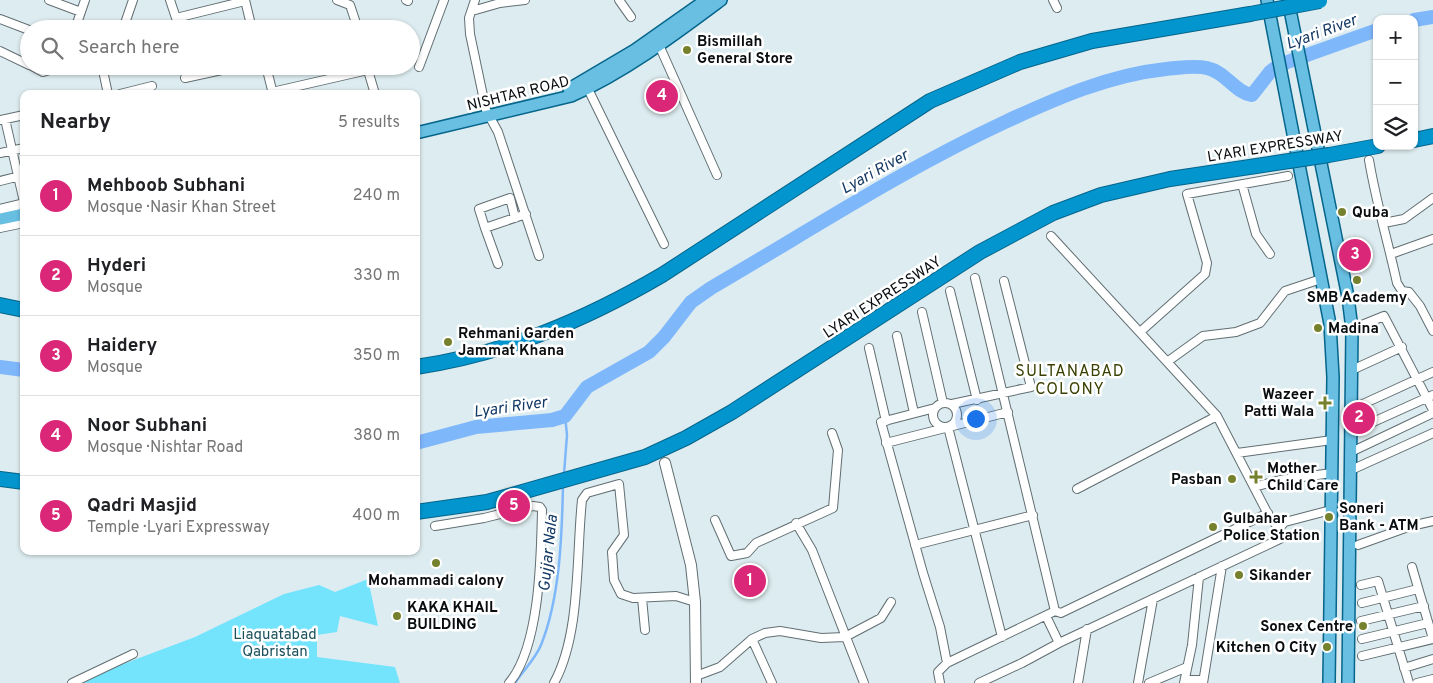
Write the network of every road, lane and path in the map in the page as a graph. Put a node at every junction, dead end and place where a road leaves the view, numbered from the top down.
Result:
1 (49, 0) edge
2 (85, 0) edge
3 (133, 0) edge
4 (170, 0) edge
5 (337, 0) edge
6 (444, 0) edge
7 (475, 0) edge
8 (525, 0) edge
9 (619, 0) edge
10 (706, 0) edge
11 (721, 0) edge
12 (1053, 0) edge
13 (1267, 0) edge
14 (1288, 0) edge
15 (1327, 0) edge
16 (245, 1) edge
17 (500, 1) edge
18 (351, 2) edge
19 (1057, 8) dead end
20 (472, 11) junction
21 (81, 12) junction
22 (631, 17) dead end
23 (0, 19) edge
24 (78, 20) edge
25 (126, 20) edge
26 (250, 20) edge
27 (356, 20) edge
28 (20, 27) edge
29 (660, 45) junction
30 (0, 51) edge
31 (20, 60) edge
32 (420, 64) edge
33 (104, 75) edge
34 (199, 75) edge
35 (268, 75) edge
36 (341, 75) edge
37 (370, 75) edge
38 (185, 78) dead end
39 (152, 86) dead end
40 (588, 89) junction
41 (107, 90) edge
42 (136, 90) edge
43 (271, 90) edge
44 (284, 90) edge
45 (374, 90) edge
46 (488, 113) junction
47 (20, 116) edge
48 (2, 120) edge
49 (420, 125) edge
50 (420, 132) edge
51 (1433, 136) edge
52 (1418, 139) edge
53 (1373, 147) edge
54 (20, 149) edge
55 (13, 150) junction
56 (0, 153) edge
57 (1369, 160) dead end
58 (20, 173) edge
59 (717, 175) dead end
60 (20, 176) edge
61 (1288, 176) dead end
62 (0, 181) edge
63 (1242, 184) junction
64 (1433, 198) edge
65 (20, 204) edge
66 (0, 210) edge
67 (526, 214) junction
68 (20, 215) edge
69 (516, 218) junction
70 (0, 219) edge
71 (20, 223) edge
72 (1384, 223) junction
73 (0, 227) edge
74 (485, 228) junction
75 (1052, 236) dead end
76 (1433, 239) edge
77 (664, 244) dead end
78 (1270, 254) dead end
79 (1390, 254) junction
80 (539, 256) dead end
81 (498, 264) dead end
82 (975, 278) dead end
83 (1321, 279) junction
84 (1004, 281) dead end
85 (950, 291) dead end
86 (0, 305) edge
87 (20, 309) edge
88 (922, 312) dead end
89 (1352, 329) junction
90 (1433, 331) edge
91 (1140, 332) junction
92 (897, 336) dead end
93 (1402, 347) junction
94 (869, 348) dead end
95 (1167, 362) junction
96 (420, 366) edge
97 (1352, 370) junction
98 (1433, 372) edge
99 (1418, 379) junction
100 (1003, 394) junction
101 (1430, 396) edge
102 (977, 400) junction
103 (948, 404) junction
104 (935, 408) junction
105 (1352, 409) junction
106 (1433, 411) edge
107 (1008, 412) junction
108 (914, 413) junction
109 (1217, 416) junction
110 (886, 421) junction
111 (948, 427) junction
112 (1351, 432) junction
113 (832, 433) dead end
114 (1433, 433) edge
115 (1332, 440) junction
116 (886, 443) junction
117 (1351, 452) junction
118 (1237, 453) junction
119 (665, 464) dead end
120 (1351, 470) junction
121 (1332, 473) junction
122 (0, 479) edge
123 (20, 482) edge
124 (1254, 487) junction
125 (1078, 489) dead end
126 (1331, 510) junction
127 (420, 511) edge
128 (1268, 513) junction
129 (1033, 515) junction
130 (715, 520) dead end
131 (1433, 521) edge
132 (796, 523) junction
133 (435, 526) dead end
134 (1279, 528) junction
135 (974, 530) junction
136 (915, 545) junction
137 (1358, 545) dead end
138 (1222, 566) junction
139 (1412, 567) dead end
140 (1199, 577) junction
141 (1360, 585) dead end
142 (1418, 589) junction
143 (642, 598) junction
144 (1383, 598) junction
145 (1154, 599) junction
146 (695, 602) junction
147 (891, 602) dead end
148 (1362, 603) dead end
149 (1424, 606) junction
150 (1055, 611) junction
151 (1388, 614) junction
152 (1046, 616) junction
153 (1361, 621) dead end
154 (1428, 623) junction
155 (1087, 629) junction
156 (645, 630) dead end
157 (1393, 631) junction
158 (845, 636) junction
159 (1002, 637) junction
160 (1362, 639) dead end
161 (1433, 639) edge
162 (752, 640) junction
163 (1059, 643) junction
164 (1398, 648) junction
165 (134, 654) dead end
166 (1362, 656) dead end
167 (1433, 659) edge
168 (947, 663) junction
169 (1188, 667) junction
170 (1404, 668) junction
171 (1433, 679) edge
172 (696, 680) edge
173 (1203, 681) edge
174 (1184, 682) edge
175 (72, 683) edge
176 (509, 683) edge
177 (554, 683) edge
178 (772, 683) edge
179 (864, 683) edge
180 (940, 683) edge
181 (980, 683) edge
182 (1078, 683) edge
183 (1138, 683) edge
184 (1149, 683) edge
185 (1329, 683) edge
186 (1348, 683) edge
187 (1409, 683) edge
188 (1417, 683) edge

1 - 21 street
2 - 21 street
3 - 25 street
4 - 16 street
5 - 18 street
6 - 32 street
7 - 20 street
8 - 17 street
9 - 22 street
10 - 46 main road, NISHTAR ROAD
11 - 29 main road, NISHTAR ROAD
12 - 19 street
13 - 83 main road, bridge
14 - 89 main road, bridge
15 - 96 highway, bridge
16 - 26 street
17 - 20 street
18 - 27 street
20 - 46 street
21 - 24 street
23 - 28 street
29 - 40 main road, NISHTAR ROAD
29 - 59 street
30 - 31 street
33 - 41 street
34 - 38 street
35 - 43 street
36 - 44 street
37 - 45 street
39 - 42 street
40 - 46 main road, NISHTAR ROAD
40 - 77 street
46 - 49 main road, NISHTAR ROAD
46 - 50 main road, NISHTAR ROAD
46 - 67 street
47 - 48 street
48 - 55 street
51 - 52 highway
53 - 127 highway, LYARI EXPRESSWAY, bridge
54 - 55 street
55 - 56 street
55 - 58 street
57 - 72 street
60 - 62 street
61 - 63 street
63 - 78 street
63 - 91 street
64 - 72 street
65 - 66 street
67 - 69 street
67 - 80 street
68 - 70 main road
69 - 74 street
69 - 74 street
71 - 73 street
72 - 79 street
74 - 81 street
75 - 91 street
76 - 79 street
79 - 90 street
82 - 100 street
83 - 95 street
83 - 115 main road
84 - 100 street
85 - 102 street
86 - 87 highway
88 - 103 street
89 - 93 street
89 - 97 main road
91 - 95 street
92 - 108 street
93 - 97 street
93 - 99 street
94 - 110 street
95 - 109 street
97 - 105 main road
98 - 99 street
99 - 101 street
99 - 105 street
100 - 102 street
100 - 107 street
101 - 106 street
101 - 112 street
102 - 103 street
103 - 104 street
103 - 111 street
104 - 108 street
104 - 111 street
105 - 112 main road
106 - 117 street
107 - 111 street
107 - 129 street
108 - 110 street
109 - 118 street
109 - 125 street
110 - 116 street
111 - 116 street
111 - 135 street
112 - 117 main road
113 - 132 street
114 - 120 street
115 - 118 street
115 - 121 main road
116 - 136 street
117 - 120 main road
118 - 124 street
119 - 146 street
120 - 186 main road
121 - 124 street
121 - 126 main road
122 - 123 highway
124 - 128 street
126 - 134 street
126 - 185 main road
128 - 134 street
128 - 150 street
129 - 135 street
129 - 150 street
130 - 132 street
131 - 137 street
132 - 158 street
133 - 176 street
134 - 138 street
135 - 136 street
135 - 159 street
136 - 168 street
138 - 140 street
138 - 173 street
139 - 142 street
140 - 145 street
140 - 169 street
141 - 144 street
142 - 144 street
142 - 149 street
143 - 146 street
143 - 156 street
143 - 177 street
144 - 148 street
144 - 151 street
145 - 155 street
145 - 183 street
146 - 172 street
147 - 158 street
149 - 151 street
149 - 154 street
150 - 152 street
151 - 153 street
151 - 157 street
152 - 159 street
152 - 163 street
154 - 157 street
154 - 161 street
155 - 163 street
155 - 182 street
157 - 160 street
157 - 164 street
158 - 162 street
158 - 179 street
159 - 168 street
161 - 164 street
162 - 172 street
162 - 178 street
163 - 181 street
164 - 166 street
164 - 170 street
165 - 175 street
167 - 170 street
168 - 180 street
169 - 174 street
169 - 184 street
170 - 187 street
171 - 188 street
173 - 174 street

